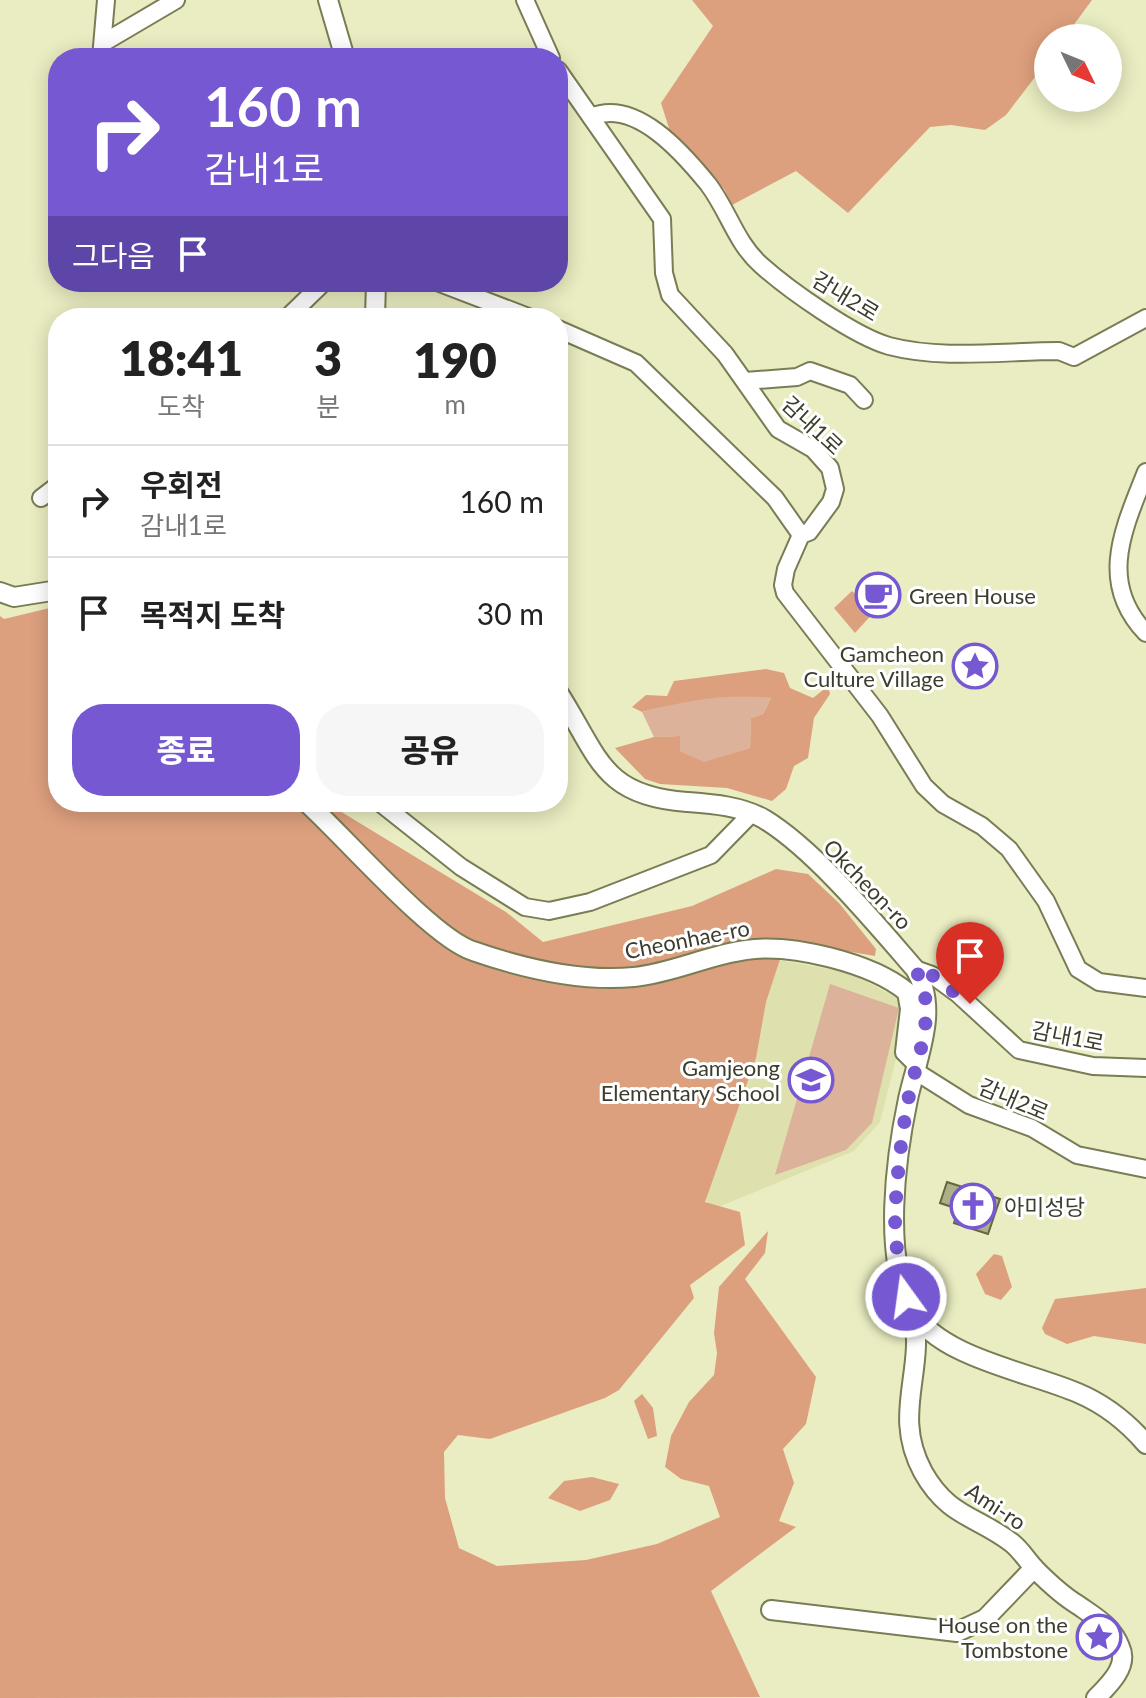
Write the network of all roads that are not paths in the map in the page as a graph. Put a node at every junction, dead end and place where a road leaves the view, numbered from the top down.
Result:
1 (106, 0) edge
2 (176, 0) edge
3 (328, 0) edge
4 (525, 0) edge
5 (102, 48) edge
6 (105, 48) edge
7 (342, 48) edge
8 (547, 48) edge
9 (568, 84) edge
10 (591, 117) junction
11 (314, 292) edge
12 (463, 292) edge
13 (297, 308) edge
14 (505, 308) edge
15 (1146, 318) edge
16 (568, 333) edge
17 (745, 381) junction
18 (864, 400) dead end
19 (1146, 472) edge
20 (48, 493) edge
21 (41, 498) dead end
22 (801, 535) junction
23 (0, 592) edge
24 (48, 592) edge
25 (1146, 633) edge
26 (568, 710) edge
27 (316, 812) edge
28 (392, 812) edge
29 (751, 814) junction
30 (915, 969) junction
31 (1146, 988) edge
32 (916, 1067) junction
33 (1146, 1068) edge
34 (1146, 1169) edge
35 (913, 1311) junction
36 (952, 1345) junction
37 (914, 1367) junction
38 (1146, 1444) edge
39 (1034, 1568) junction
40 (771, 1610) dead end
41 (1096, 1698) edge

1 - 5 street
2 - 6 street
3 - 7 street
4 - 8 street
9 - 10 street, 감내1로
10 - 15 street, 감내2로
10 - 17 street, 감내1로
11 - 13 street
12 - 14 street
16 - 22 street
17 - 18 street
17 - 22 street, 감내1로
19 - 25 street
20 - 21 street
22 - 31 street, 감내1로
23 - 24 street
26 - 29 street, Okcheon-ro
27 - 32 street, Cheonhae-ro
28 - 29 street
29 - 30 street, Okcheon-ro
30 - 32 street, Okcheon-ro
30 - 33 street, 감내1로
32 - 34 street, 감내2로
32 - 35 street, Okcheon-ro
35 - 36 street, Okcheon-ro
35 - 37 street, Ami-ro
36 - 37 street
36 - 38 street, Okcheon-ro
37 - 39 street, Ami-ro
39 - 40 street
39 - 41 street, Ami-ro

